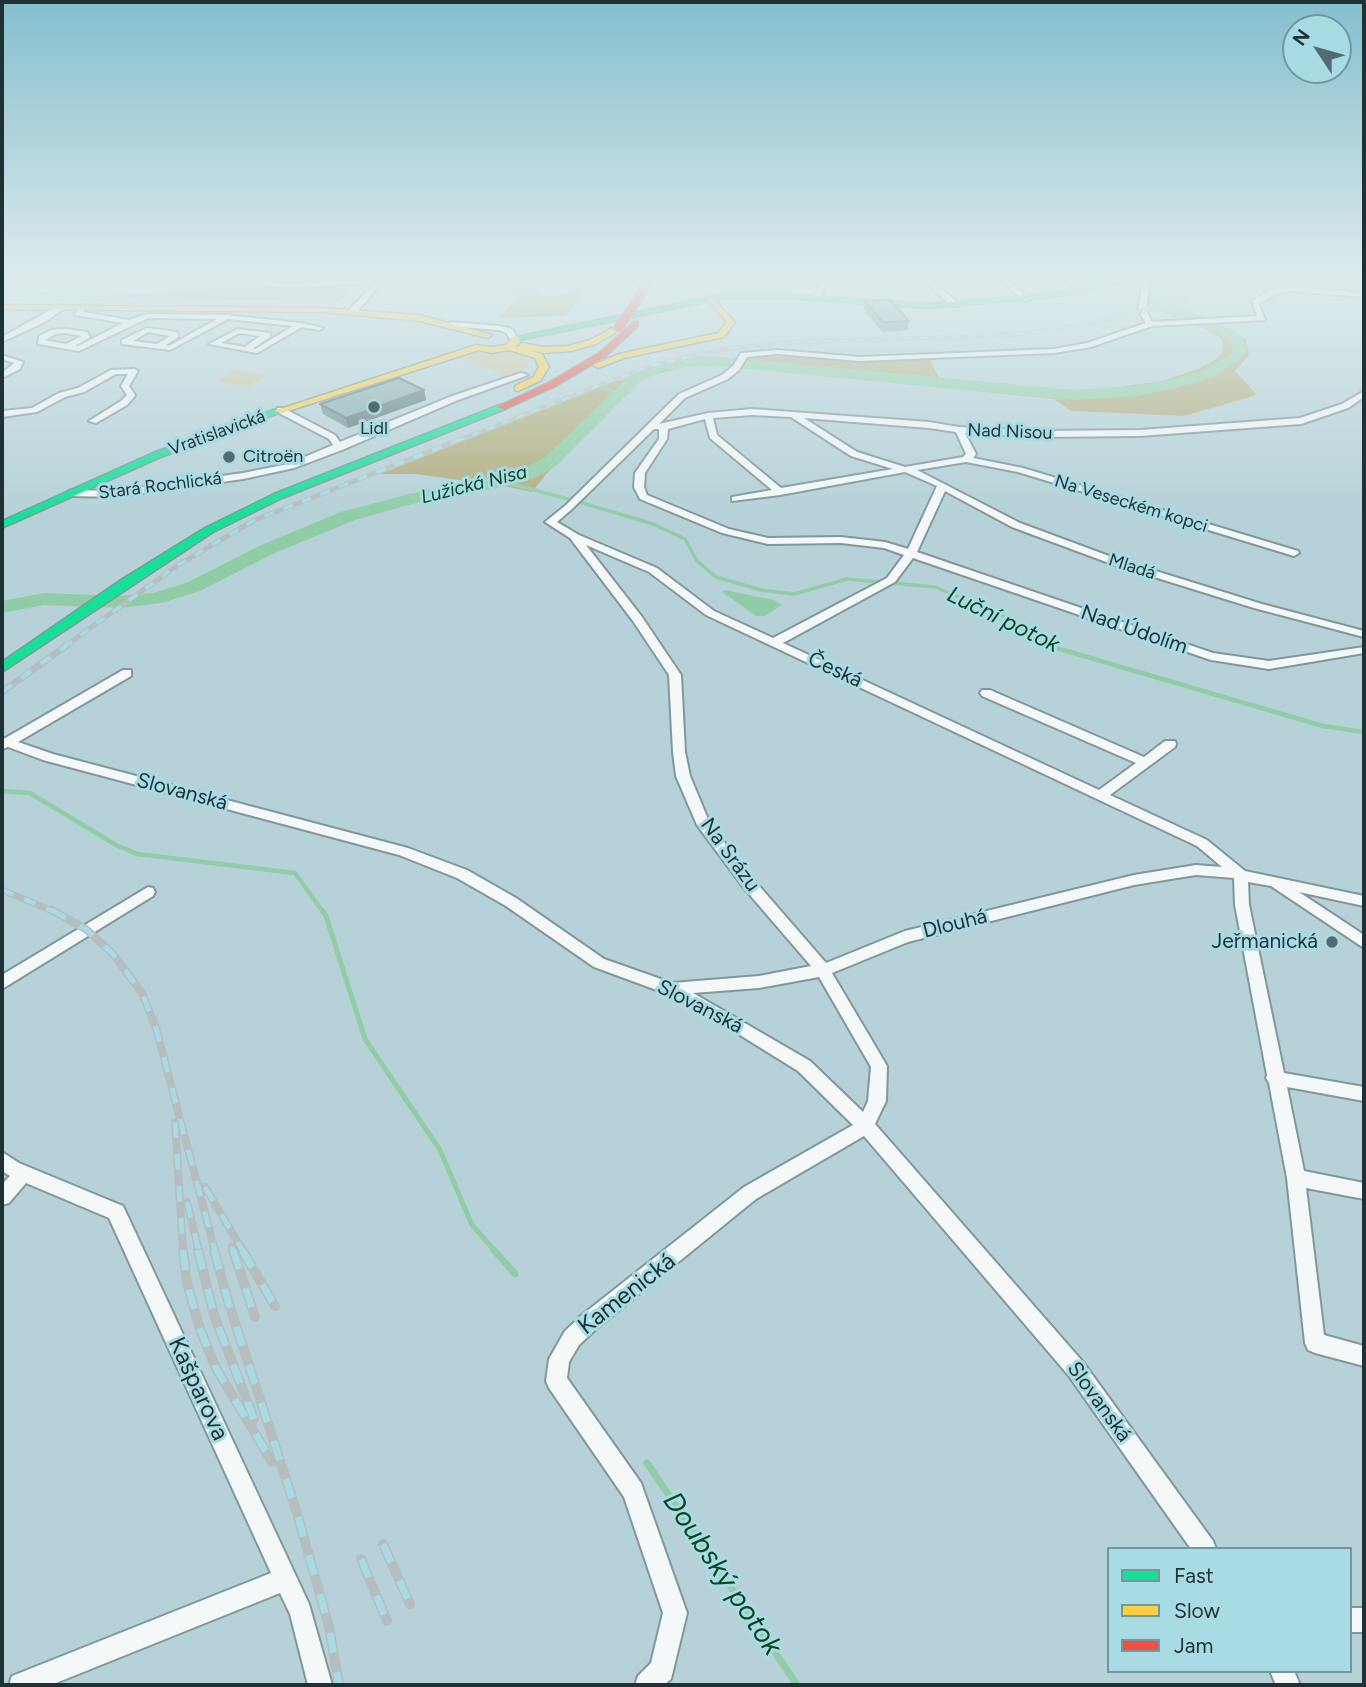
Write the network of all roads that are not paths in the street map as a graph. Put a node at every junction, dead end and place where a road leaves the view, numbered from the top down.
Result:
1 (8, 359) edge
2 (428, 359) edge
3 (541, 359) edge
4 (580, 359) edge
5 (595, 359) edge
6 (614, 359) edge
7 (743, 359) edge
8 (524, 375) dead end
9 (2, 376) edge
10 (1364, 394) edge
11 (520, 400) junction
12 (280, 410) junction
13 (2, 414) edge
14 (793, 415) junction
15 (708, 416) junction
16 (449, 420) junction
17 (93, 421) dead end
18 (658, 426) junction
19 (959, 430) junction
20 (339, 447) junction
21 (966, 459) junction
22 (911, 470) junction
23 (942, 486) junction
24 (780, 492) junction
25 (71, 493) junction
26 (735, 499) dead end
27 (2, 525) edge
28 (575, 537) junction
29 (911, 553) junction
30 (1294, 553) dead end
31 (123, 577) junction
32 (1364, 634) edge
33 (775, 642) junction
34 (1364, 650) edge
35 (2, 653) edge
36 (2, 668) edge
37 (127, 673) dead end
38 (986, 693) dead end
39 (5, 744) edge
40 (1170, 744) dead end
41 (1145, 762) junction
42 (1102, 794) junction
43 (1241, 874) junction
44 (1270, 881) junction
45 (148, 892) dead end
46 (1364, 901) edge
47 (1364, 942) edge
48 (823, 970) junction
49 (2, 984) edge
50 (671, 989) junction
51 (1274, 1078) junction
52 (1364, 1094) edge
53 (866, 1126) junction
54 (2, 1160) edge
55 (24, 1173) junction
56 (1296, 1178) junction
57 (1364, 1191) edge
58 (2, 1197) edge
59 (1364, 1356) edge
60 (1204, 1547) edge
61 (286, 1579) junction
62 (22, 1685) edge
63 (320, 1685) edge
64 (647, 1685) edge

1 - 9 street
2 - 12 main road, Vratislavická
3 - 16 main road
4 - 16 main road
5 - 11 main road
6 - 11 main road
7 - 18 street
8 - 20 street, Stará Rochlická
10 - 19 street, Nad Nisou
11 - 31 main road
12 - 20 street
12 - 25 main road, Vratislavická
13 - 17 street
14 - 15 street, Nad Nisou
14 - 19 street, Nad Nisou
14 - 22 street, Mladá
15 - 18 street, Nad Nisou
15 - 24 street
16 - 31 main road
18 - 28 street
18 - 29 street, Nad Údolím
19 - 21 street
20 - 25 street, Stará Rochlická
21 - 22 street
21 - 30 street, Na Veseckém kopci
22 - 23 street, Mladá
22 - 24 street
23 - 29 street
23 - 32 street, Mladá
24 - 26 street
25 - 27 main road, Vratislavická
28 - 33 street, Česká
28 - 48 street, Na Srázu
29 - 33 street
29 - 34 street, Nad Údolím
31 - 35 main road
31 - 36 main road
33 - 42 street, Česká
37 - 39 street
38 - 41 street
39 - 50 street, Slovanská
40 - 41 street
41 - 42 street
42 - 43 street, Česká
43 - 44 street, Česká
43 - 48 street, Dlouhá
43 - 51 street
44 - 46 street
44 - 47 street, Česká
45 - 49 street
48 - 50 street, Dlouhá
48 - 53 street, Na Srázu
50 - 53 street, Slovanská
51 - 52 street
51 - 56 street
53 - 60 street, Slovanská
53 - 64 street, Kamenická
54 - 55 street, Kašparova
55 - 58 street
55 - 61 street, Kašparova
56 - 57 street
56 - 59 street
61 - 62 street
61 - 63 street, Kašparova

